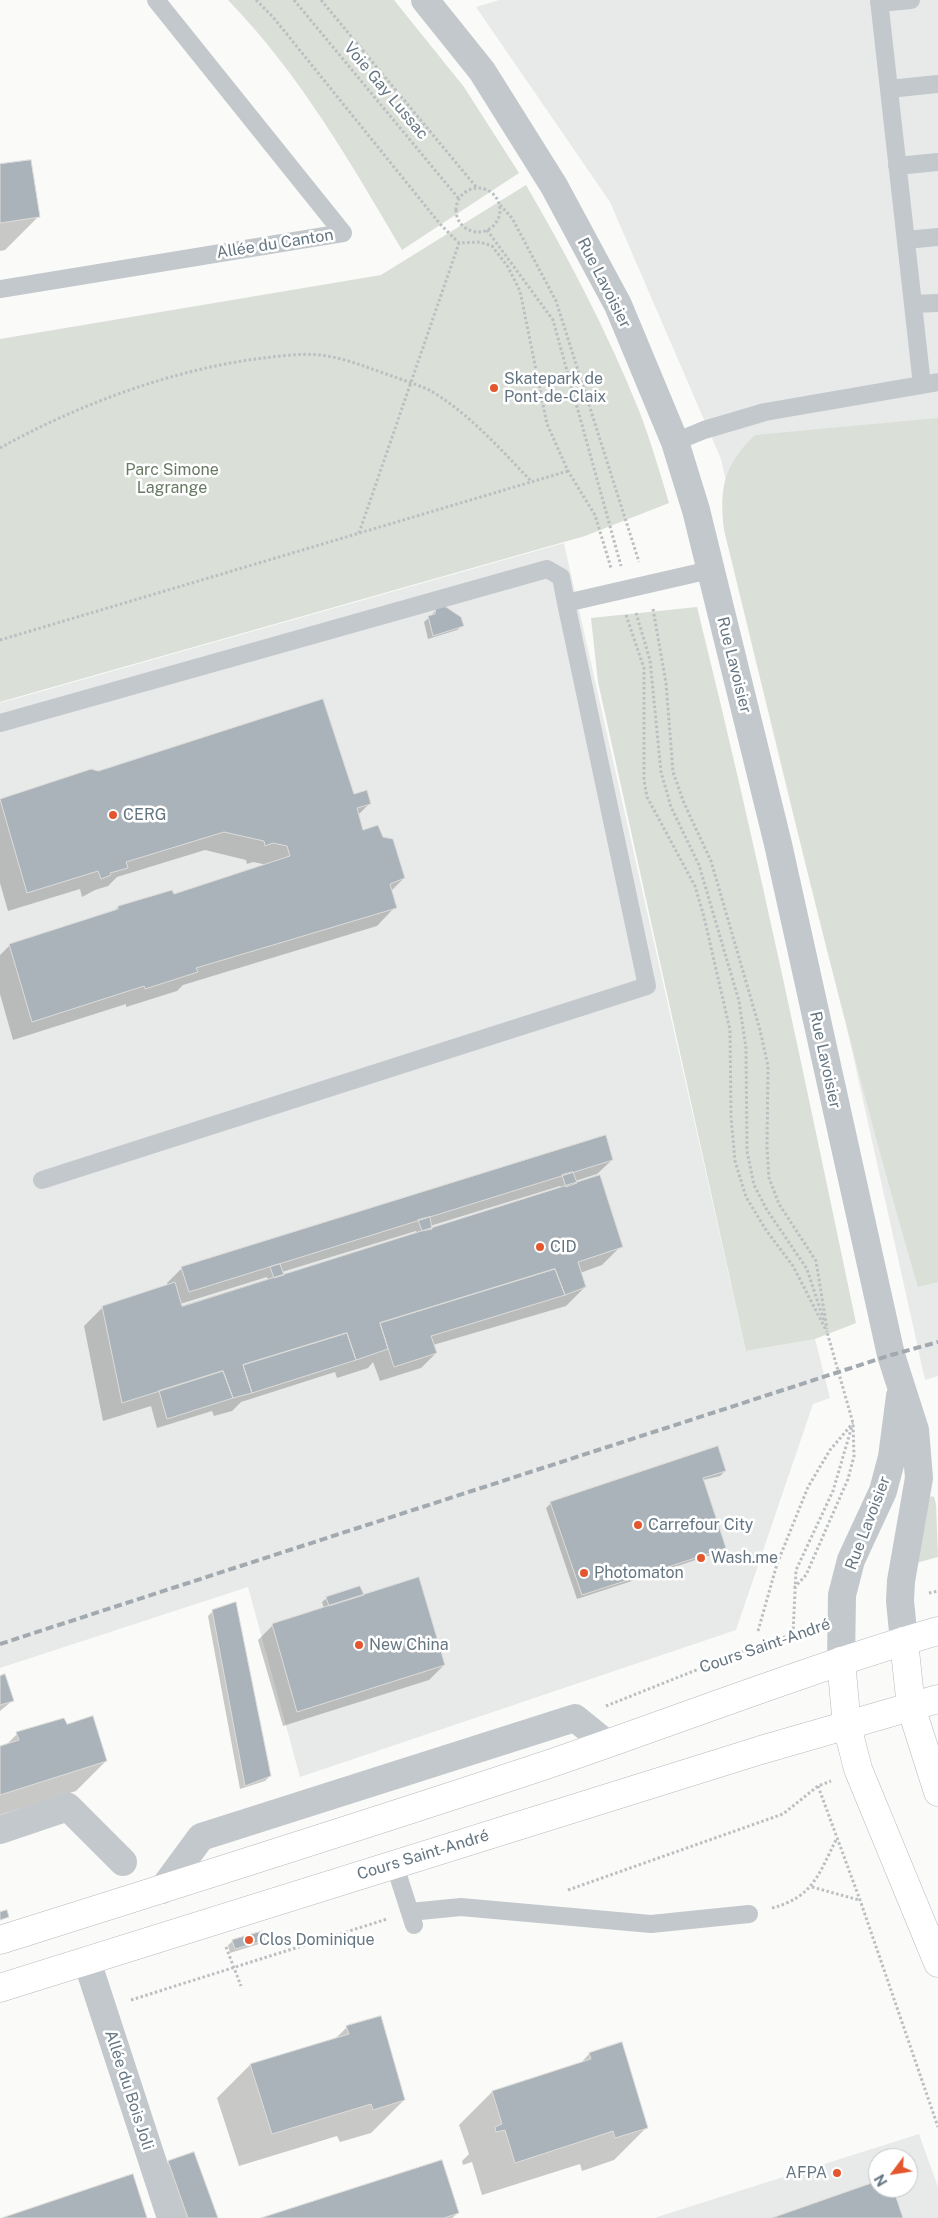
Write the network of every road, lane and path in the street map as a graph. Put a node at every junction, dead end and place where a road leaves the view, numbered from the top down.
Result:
1 (156, 0) edge
2 (294, 0) edge
3 (321, 0) edge
4 (425, 0) edge
5 (911, 0) edge
6 (879, 1) edge
7 (938, 84) edge
8 (889, 89) junction
9 (938, 162) edge
10 (897, 166) junction
11 (477, 188) junction
12 (459, 199) junction
13 (500, 205) junction
14 (487, 230) junction
15 (938, 237) edge
16 (906, 240) junction
17 (459, 242) dead end
18 (0, 288) edge
19 (938, 303) edge
20 (913, 304) junction
21 (411, 383) junction
22 (930, 384) edge
23 (676, 442) junction
24 (0, 448) edge
25 (568, 471) dead end
26 (532, 482) junction
27 (359, 533) junction
28 (710, 570) junction
29 (646, 585) junction
30 (628, 589) junction
31 (566, 603) junction
32 (0, 640) edge
33 (0, 723) edge
34 (42, 1180) dead end
35 (827, 1332) junction
36 (902, 1387) junction
37 (853, 1423) junction
38 (794, 1588) junction
39 (938, 1591) edge
40 (900, 1601) junction
41 (842, 1619) junction
42 (758, 1631) dead end
43 (938, 1631) edge
44 (793, 1634) junction
45 (904, 1641) junction
46 (841, 1661) junction
47 (938, 1699) edge
48 (911, 1707) junction
49 (575, 1718) junction
50 (847, 1726) junction
51 (607, 1744) junction
52 (818, 1786) dead end
53 (938, 1792) edge
54 (0, 1830) edge
55 (837, 1837) junction
56 (123, 1862) dead end
57 (394, 1863) junction
58 (812, 1887) junction
59 (162, 1890) junction
60 (860, 1900) junction
61 (750, 1914) joint
62 (0, 1940) edge
63 (225, 1945) dead end
64 (87, 1961) junction
65 (938, 1963) edge
66 (241, 1986) dead end
67 (0, 1988) edge
68 (938, 2128) edge
69 (172, 2218) edge

1 - 18 lane, Allée du Canton
2 - 12 path, Voie Gay Lussac
3 - 11 path, Voie Gay Lussac
4 - 23 street, Rue Lavoisier
5 - 6 lane
6 - 8 lane
7 - 8 lane
8 - 10 lane
9 - 10 lane
10 - 16 lane
11 - 12 path
11 - 13 path
12 - 14 path
13 - 14 path
13 - 29 path
14 - 30 path
15 - 16 lane
16 - 20 lane
17 - 21 path
19 - 20 lane
20 - 22 lane
21 - 24 path
21 - 26 path
21 - 27 path
22 - 23 lane
23 - 28 street, Rue Lavoisier
25 - 26 path
26 - 27 path
27 - 32 path
28 - 29 lane
28 - 36 street, Rue Lavoisier
29 - 30 lane
29 - 35 path
30 - 31 lane
30 - 35 path
31 - 33 lane
31 - 34 lane
35 - 37 path
36 - 40 street, Rue Lavoisier
36 - 41 street, Rue Lavoisier
37 - 38 path
37 - 38 path
37 - 42 path
38 - 44 path
39 - 40 path
40 - 45 street, Rue Lavoisier
41 - 44 path, Cours Saint-André
41 - 46 street, Rue Lavoisier
43 - 45 main road
44 - 49 path, Cours Saint-André
45 - 46 main road
45 - 48 main road
46 - 50 main road
46 - 51 main road
47 - 48 main road, Cours Saint-André
48 - 50 main road, Cours Saint-André
48 - 53 main road
49 - 51 street
49 - 59 street
50 - 57 main road, Cours Saint-André
50 - 65 main road
51 - 59 main road
52 - 55 path
54 - 56 street
55 - 58 path
55 - 60 path
57 - 61 lane
57 - 64 main road, Cours Saint-André
58 - 60 path
58 - 61 path
59 - 62 main road
60 - 68 path
63 - 66 path
64 - 67 main road, Cours Saint-André
64 - 69 street, Allée du Bois Joli

